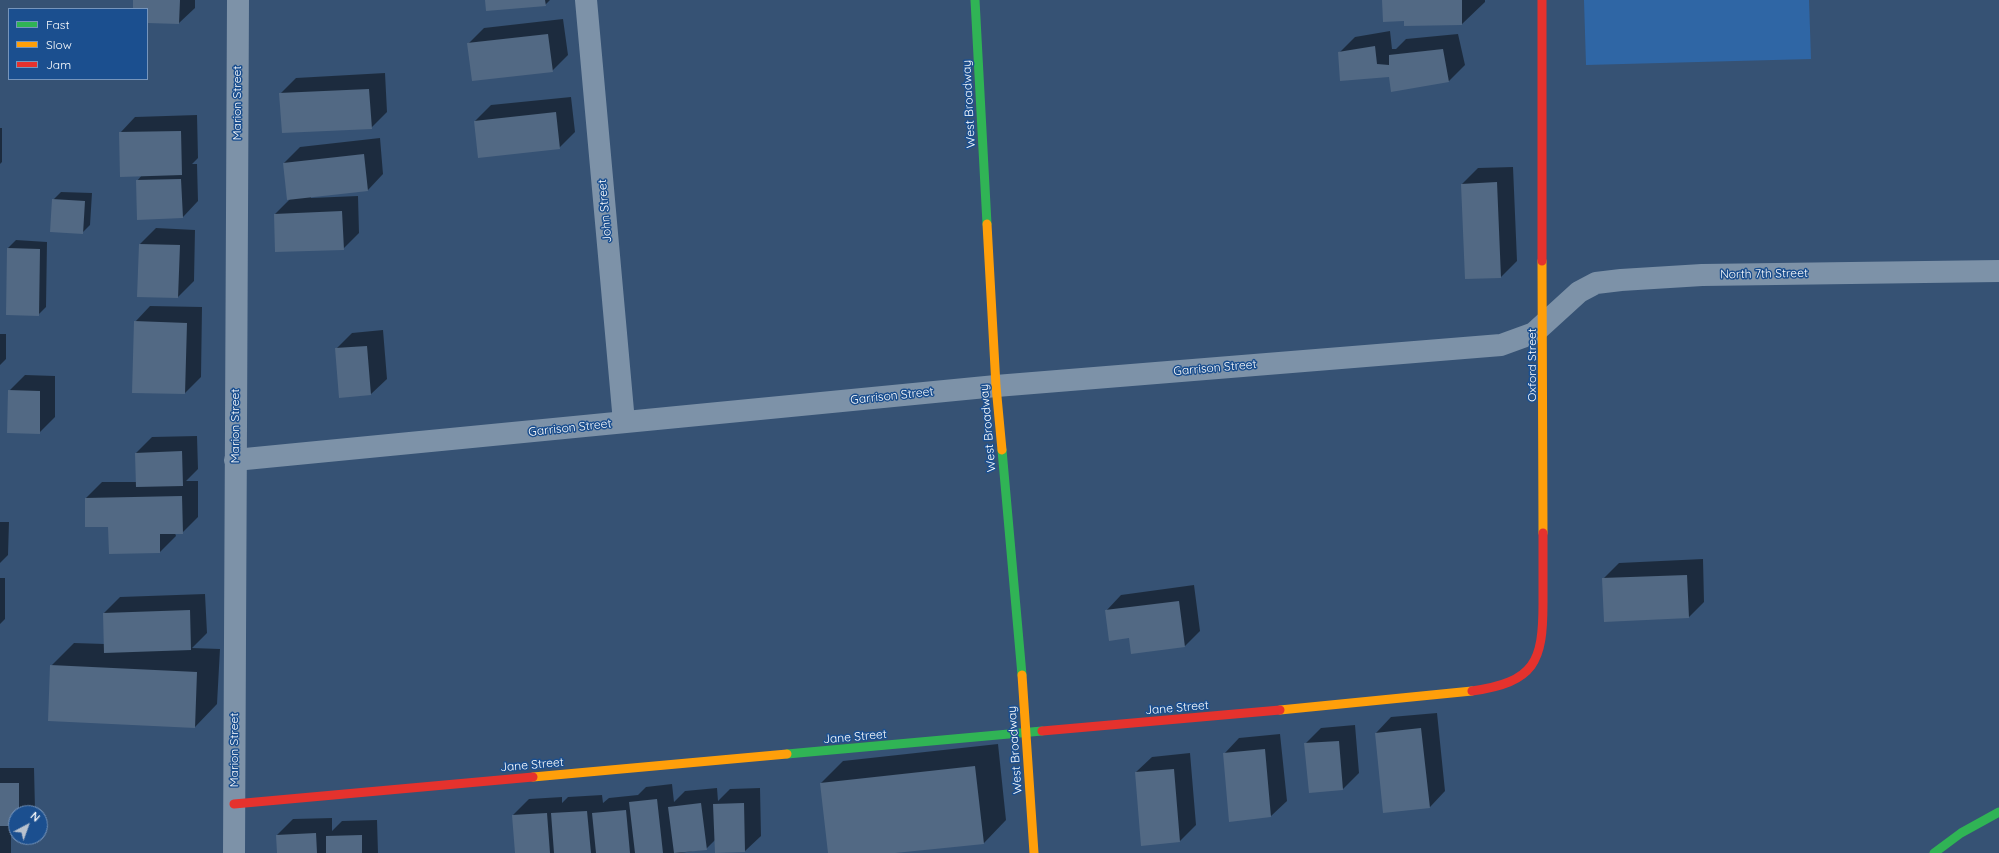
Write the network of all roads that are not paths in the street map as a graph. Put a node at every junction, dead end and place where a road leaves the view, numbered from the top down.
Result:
1 (238, 0) edge
2 (586, 0) edge
3 (975, 0) edge
4 (1542, 0) edge
5 (1999, 271) edge
6 (1544, 323) junction
7 (996, 386) junction
8 (624, 422) junction
9 (235, 460) junction
10 (1477, 689) joint
11 (1027, 734) junction
12 (234, 804) junction
13 (1999, 812) edge
14 (234, 853) edge
15 (1034, 853) edge
16 (1934, 853) edge

1 - 9 street, Marion Street
2 - 8 street, John Street
3 - 7 street, West Broadway
4 - 6 street, Oxford Street
5 - 6 street, North 7th Street
6 - 7 street, Garrison Street
6 - 10 street, Oxford Street
7 - 8 street, Garrison Street
7 - 11 street, West Broadway
8 - 9 street, Garrison Street
9 - 12 street, Marion Street
10 - 11 street, Jane Street
11 - 12 street, Jane Street
11 - 15 street, West Broadway
12 - 14 street, Marion Street
13 - 16 street

